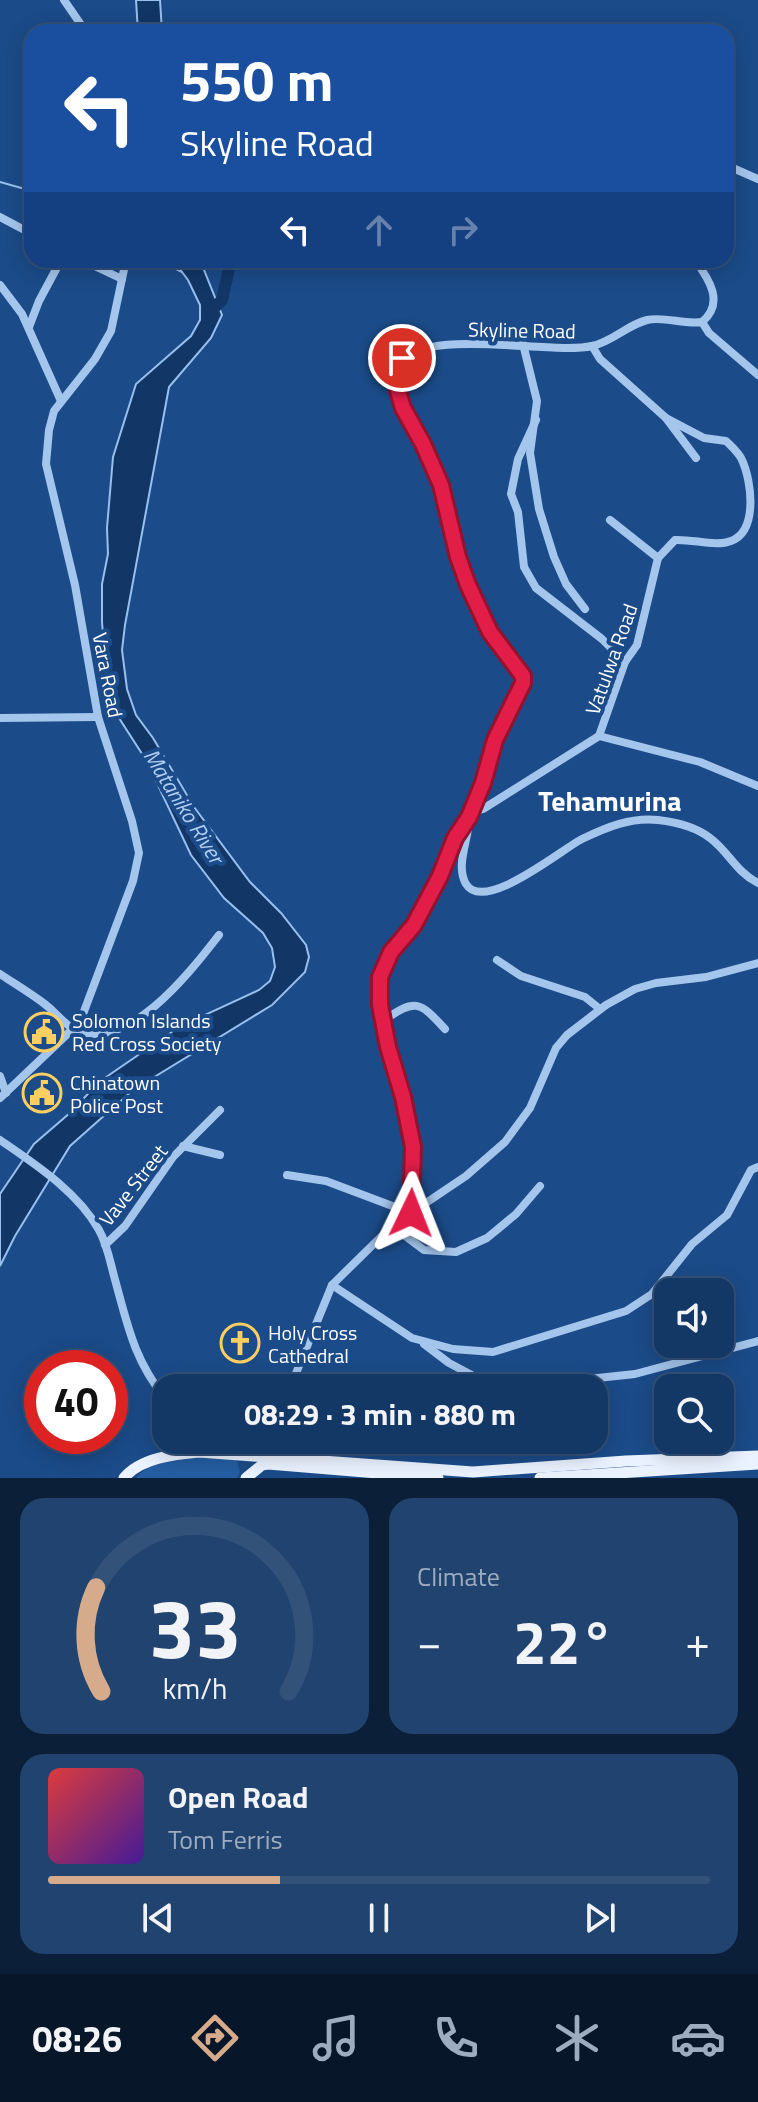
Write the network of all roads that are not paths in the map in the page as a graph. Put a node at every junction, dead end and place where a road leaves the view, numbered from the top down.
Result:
1 (64, 0) edge
2 (80, 24) edge
3 (734, 168) edge
4 (758, 179) edge
5 (0, 217) edge
6 (24, 230) edge
7 (57, 268) edge
8 (99, 268) edge
9 (124, 268) edge
10 (701, 268) edge
11 (122, 279) junction
12 (0, 285) edge
13 (702, 322) junction
14 (29, 327) junction
15 (523, 344) junction
16 (592, 346) junction
17 (758, 375) edge
18 (61, 401) junction
19 (666, 418) junction
20 (536, 420) junction
21 (696, 458) dead end
22 (610, 520) dead end
23 (658, 558) junction
24 (585, 609) dead end
25 (625, 662) junction
26 (98, 717) junction
27 (0, 718) edge
28 (599, 736) junction
29 (758, 786) edge
30 (469, 815) junction
31 (758, 883) edge
32 (219, 935) dead end
33 (497, 960) dead end
34 (758, 963) edge
35 (0, 974) edge
36 (600, 1009) junction
37 (383, 1021) junction
38 (74, 1029) junction
39 (445, 1029) dead end
40 (0, 1076) edge
41 (3, 1096) edge
42 (220, 1110) dead end
43 (0, 1140) edge
44 (183, 1146) junction
45 (220, 1155) dead end
46 (758, 1167) edge
47 (287, 1175) dead end
48 (540, 1186) dead end
49 (411, 1213) junction
50 (392, 1226) junction
51 (105, 1245) junction
52 (332, 1285) junction
53 (420, 1341) junction
54 (758, 1341) edge
55 (296, 1374) edge
56 (152, 1381) edge
57 (184, 1454) edge
58 (228, 1454) edge
59 (241, 1454) edge
60 (284, 1454) edge
61 (758, 1456) edge
62 (287, 1457) junction
63 (758, 1464) edge
64 (139, 1466) junction
65 (124, 1478) edge
66 (133, 1478) edge
67 (245, 1478) edge
68 (438, 1478) edge
69 (540, 1478) edge

1 - 2 street
3 - 4 street
5 - 6 street
7 - 14 street
8 - 11 street
9 - 11 street, Vara Road
10 - 13 street
11 - 18 street, Vara Road
12 - 14 street
13 - 16 street, Skyline Road
13 - 17 street
14 - 18 street
15 - 16 street, Skyline Road
15 - 20 street
15 - 30 street, Skyline Road
16 - 19 street
18 - 26 street, Vara Road
19 - 21 street
19 - 23 street
20 - 24 street
20 - 25 street
22 - 23 street
23 - 25 street, Vatulwa Road
25 - 28 street, Vatulwa Road
26 - 27 street
26 - 38 street, Vara Road
28 - 29 street
28 - 30 street
30 - 31 street
30 - 37 street, Skyline Road
32 - 38 street
33 - 36 street
34 - 36 street
35 - 38 street
36 - 49 street
37 - 39 street
37 - 49 street, Skyline Road
38 - 41 street, Vara Road
40 - 41 street
42 - 44 street, Vave Street
43 - 51 street
44 - 45 street
44 - 51 street, Vave Street
46 - 53 street
47 - 49 street
48 - 50 street
49 - 50 street
50 - 52 street
51 - 56 street
52 - 53 street
52 - 55 street
53 - 54 street
57 - 64 main road
58 - 67 main road
59 - 62 main road
60 - 62 main road
61 - 62 main road
63 - 69 main road
64 - 65 main road
64 - 66 main road
67 - 68 main road

